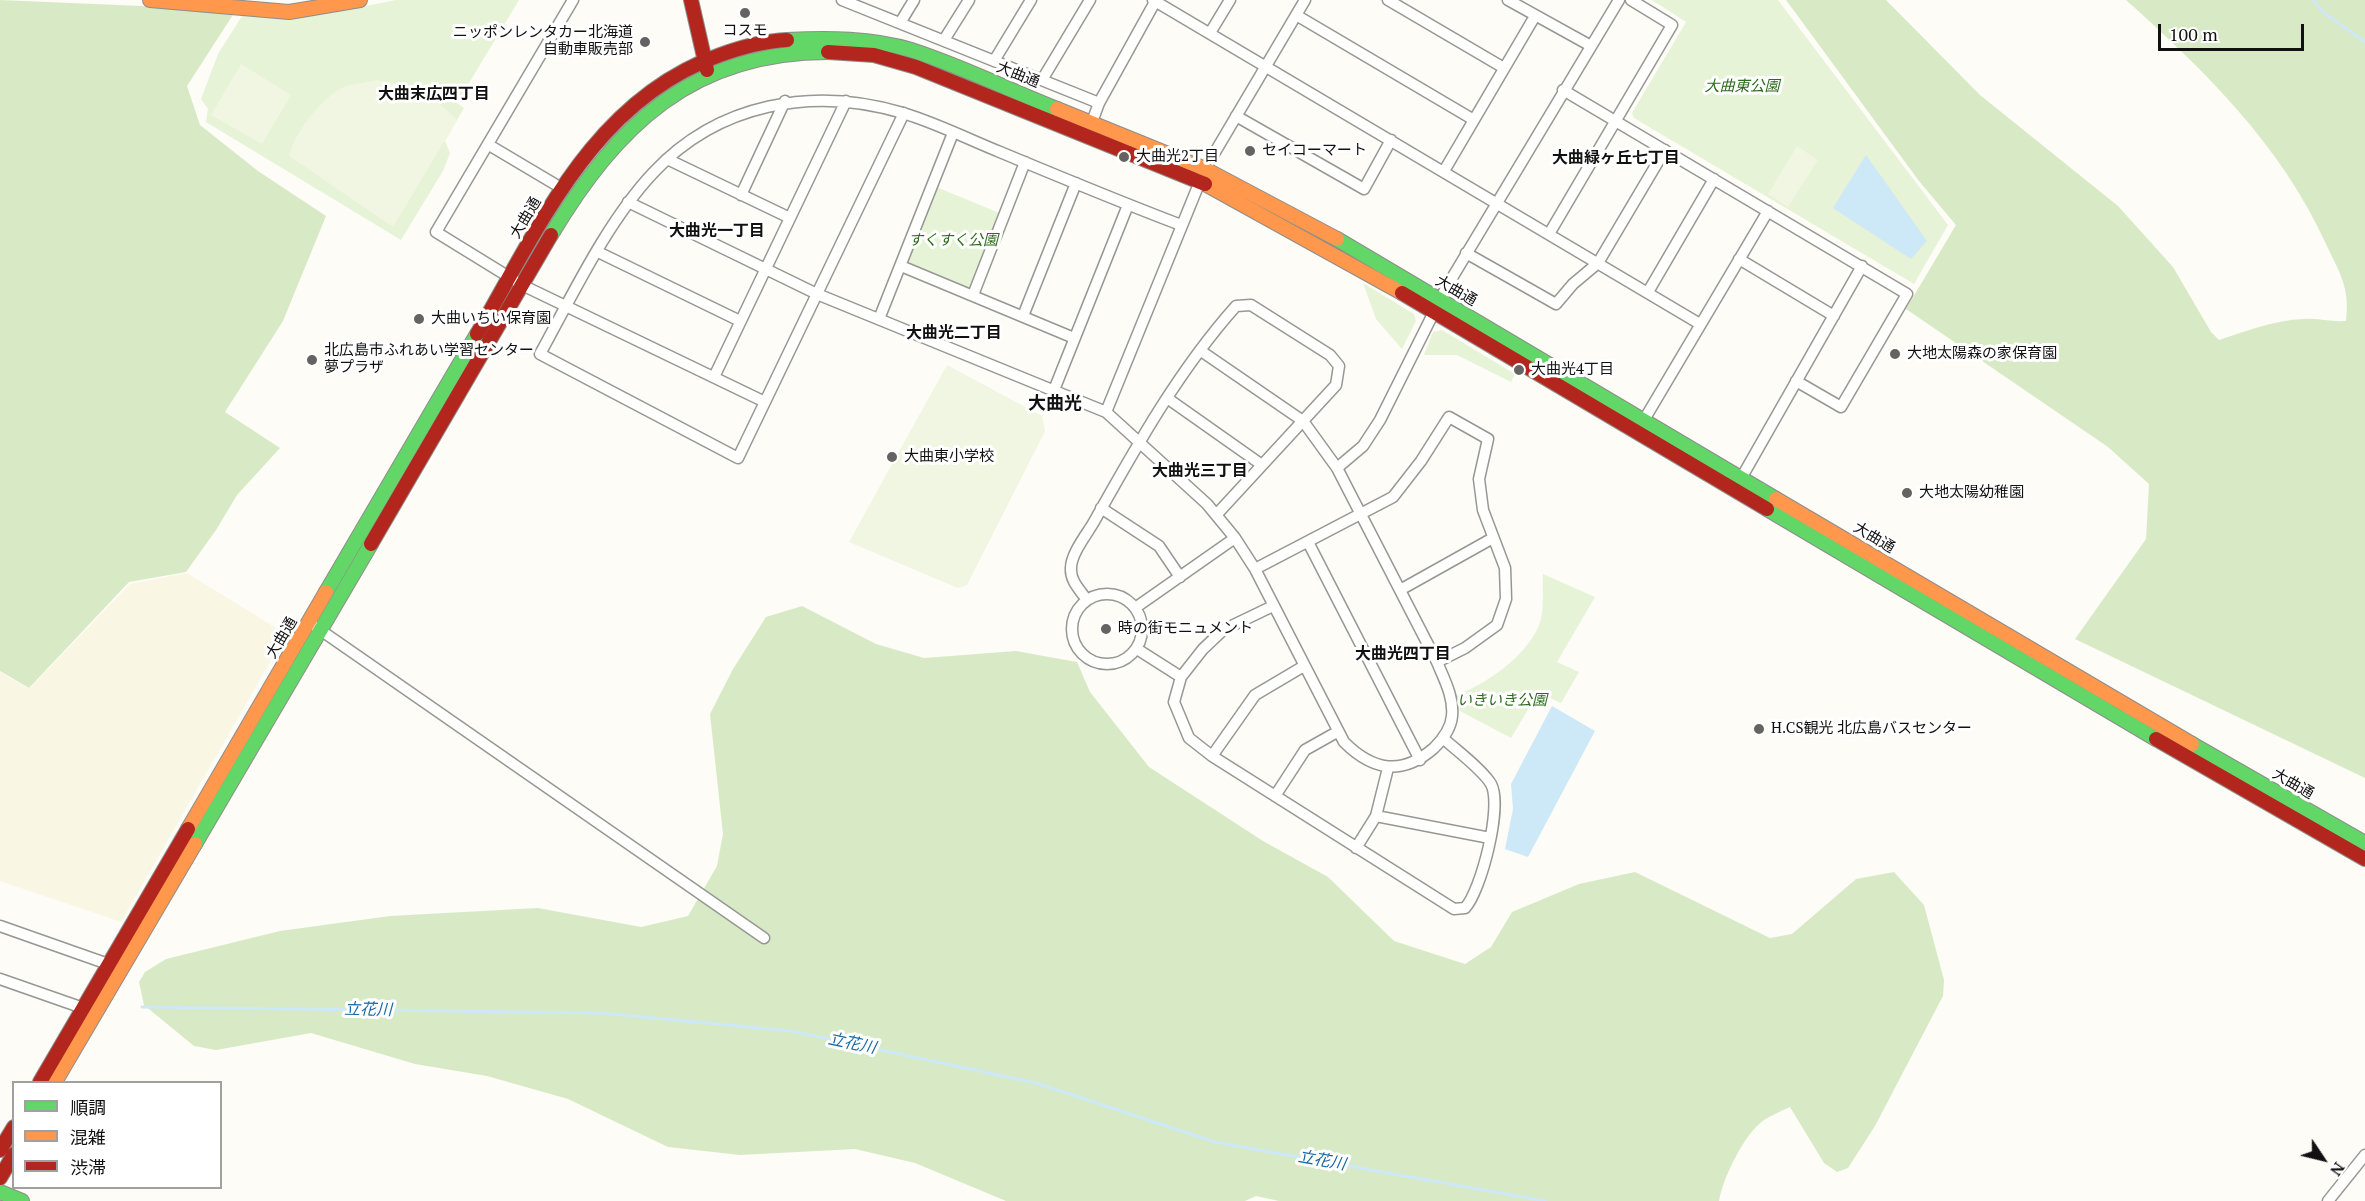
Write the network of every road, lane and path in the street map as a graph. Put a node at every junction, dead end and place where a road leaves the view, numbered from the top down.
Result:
1 (150, 0) edge
2 (360, 0) edge
3 (573, 0) edge
4 (691, 0) edge
5 (842, 0) edge
6 (914, 0) edge
7 (969, 0) edge
8 (1031, 0) edge
9 (1090, 0) edge
10 (1154, 0) edge
11 (1230, 0) edge
12 (1305, 0) edge
13 (1388, 0) edge
14 (1508, 0) edge
15 (1619, 0) edge
16 (1631, 0) edge
17 (857, 3) edge
18 (232, 5) edge
19 (288, 6) edge
20 (1296, 15) junction
21 (1535, 16) junction
22 (900, 23) junction
23 (1210, 33) junction
24 (944, 40) junction
25 (1591, 46) junction
26 (994, 61) junction
27 (1266, 67) junction
28 (706, 68) junction
29 (1504, 68) junction
30 (1042, 80) junction
31 (1563, 90) junction
32 (785, 101) junction
33 (846, 101) junction
34 (1099, 103) junction
35 (904, 113) junction
36 (1236, 116) junction
37 (1616, 119) junction
38 (1474, 120) junction
39 (1092, 122) junction
40 (953, 134) junction
41 (1391, 140) junction
42 (489, 145) junction
43 (1665, 150) junction
44 (667, 159) junction
45 (1025, 162) junction
46 (1444, 171) junction
47 (1202, 175) junction
48 (1714, 179) junction
49 (1076, 183) junction
50 (563, 189) junction
51 (741, 195) junction
52 (628, 202) junction
53 (1497, 203) junction
54 (1128, 204) junction
55 (1768, 211) junction
56 (790, 218) junction
57 (1181, 225) junction
58 (1549, 234) junction
59 (598, 252) junction
60 (1466, 253) junction
61 (1739, 259) junction
62 (1598, 263) junction
63 (1862, 266) junction
64 (901, 267) junction
65 (765, 268) junction
66 (516, 281) junction
67 (1648, 292) junction
68 (817, 294) junction
69 (973, 295) junction
70 (1436, 306) junction
71 (566, 307) junction
72 (1023, 316) junction
73 (1834, 316) junction
74 (879, 319) junction
75 (740, 321) junction
76 (1700, 324) junction
77 (1074, 338) junction
78 (1201, 351) junction
79 (714, 377) junction
80 (1796, 381) junction
81 (1054, 390) junction
82 (1167, 398) junction
83 (765, 402) junction
84 (1106, 412) junction
85 (1303, 421) junction
86 (1640, 426) junction
87 (1140, 440) junction
88 (1262, 465) junction
89 (1337, 468) junction
90 (1738, 484) junction
91 (1101, 508) junction
92 (1359, 513) junction
93 (1217, 514) junction
94 (1235, 538) junction
95 (1492, 538) junction
96 (1308, 543) junction
97 (1255, 569) junction
98 (1180, 577) junction
99 (1400, 590) junction
100 (1087, 600) junction
101 (1273, 606) junction
102 (1135, 608) junction
103 (316, 627) junction
104 (1137, 649) junction
105 (1437, 662) junction
106 (1304, 666) junction
107 (1181, 677) junction
108 (1337, 732) junction
109 (1444, 739) junction
110 (1212, 756) junction
111 (1420, 760) junction
112 (1388, 768) junction
113 (1275, 796) junction
114 (1376, 816) junction
115 (1490, 838) junction
116 (2365, 843) edge
117 (1356, 848) junction
118 (2365, 859) edge
119 (0, 926) edge
120 (764, 938) dead end
121 (108, 964) junction
122 (0, 979) edge
123 (83, 1008) junction
124 (41, 1081) edge
125 (56, 1081) edge
126 (12, 1130) edge
127 (0, 1149) edge
128 (2365, 1155) edge
129 (12, 1157) edge
130 (0, 1178) edge
131 (0, 1192) edge
132 (22, 1201) edge
133 (2328, 1201) edge

1 - 18 street
2 - 19 street
3 - 42 street
4 - 28 street
5 - 17 street
6 - 22 street
7 - 24 street
8 - 26 street
9 - 30 street
10 - 23 street
10 - 34 street
11 - 23 street
12 - 20 street
13 - 29 street
14 - 21 street
15 - 25 street
16 - 37 street
17 - 22 street
18 - 19 street
20 - 27 street
20 - 38 street
21 - 25 street
21 - 29 street
22 - 24 street
23 - 27 street
24 - 26 street
25 - 31 street
26 - 30 street
27 - 36 street
27 - 41 street
28 - 39 street, 大曲通
28 - 47 street, 大曲通
28 - 50 street, 大曲通
28 - 66 street, 大曲通
29 - 38 street
30 - 34 street
31 - 37 street
31 - 53 street
32 - 33 street
32 - 44 street
32 - 51 street
33 - 35 street
33 - 56 street
34 - 39 street
35 - 40 street
35 - 68 street
36 - 41 street
36 - 47 street
37 - 43 street
37 - 58 street
38 - 46 street
39 - 47 street, 大曲通
40 - 45 street
40 - 64 street
41 - 46 street
42 - 50 street
42 - 66 street
43 - 48 street
43 - 62 street
44 - 51 street
44 - 52 street
45 - 49 street
45 - 69 street
46 - 53 street
47 - 57 street
47 - 70 street, 大曲通
48 - 55 street
48 - 67 street
49 - 54 street
49 - 72 street
50 - 66 street, 大曲通
51 - 56 street
52 - 59 street
52 - 65 street
53 - 58 street
53 - 60 street
54 - 57 street
54 - 77 street
55 - 61 street
55 - 63 street
56 - 65 street
57 - 84 street
58 - 62 street
59 - 71 street
59 - 75 street
60 - 62 street
60 - 70 street
61 - 73 street
61 - 76 street
62 - 67 street
63 - 73 street
63 - 80 street
64 - 69 street
64 - 74 street
65 - 68 street
65 - 75 street
66 - 71 street
66 - 103 street, 大曲通
67 - 76 street
68 - 74 street
68 - 83 street
69 - 72 street
70 - 86 street, 大曲通
70 - 89 street
71 - 79 street
71 - 83 street
72 - 77 street
73 - 80 street
74 - 81 street
75 - 79 street
76 - 86 street
77 - 81 street
78 - 82 street
78 - 85 street
78 - 85 street
79 - 83 street
80 - 90 street
81 - 84 street
82 - 87 street
82 - 88 street
84 - 87 street
85 - 88 street
85 - 89 street
86 - 90 street, 大曲通
87 - 91 street
87 - 93 street
88 - 93 street
89 - 92 street
90 - 116 street, 大曲通
90 - 118 street, 大曲通
91 - 98 street
91 - 100 street
92 - 95 street
92 - 96 street
92 - 99 street
93 - 94 street
94 - 97 street
94 - 98 street
95 - 99 street
95 - 105 street
96 - 97 street
96 - 111 street
97 - 101 street
98 - 102 street
99 - 105 street
100 - 102 street
100 - 104 street
101 - 106 street
101 - 107 street
102 - 104 street
103 - 120 street
103 - 121 street, 大曲通
103 - 125 street, 大曲通
104 - 107 street
105 - 109 street
106 - 108 street
106 - 110 street
107 - 110 street
108 - 112 street
108 - 113 street
109 - 111 street
109 - 115 street
110 - 113 street
111 - 112 street
112 - 114 street
113 - 117 street
114 - 115 street
114 - 117 street
115 - 117 street
119 - 121 street
121 - 123 street, 大曲通
122 - 123 street
123 - 124 street, 大曲通
126 - 127 street
128 - 133 street
129 - 130 street
131 - 132 street

